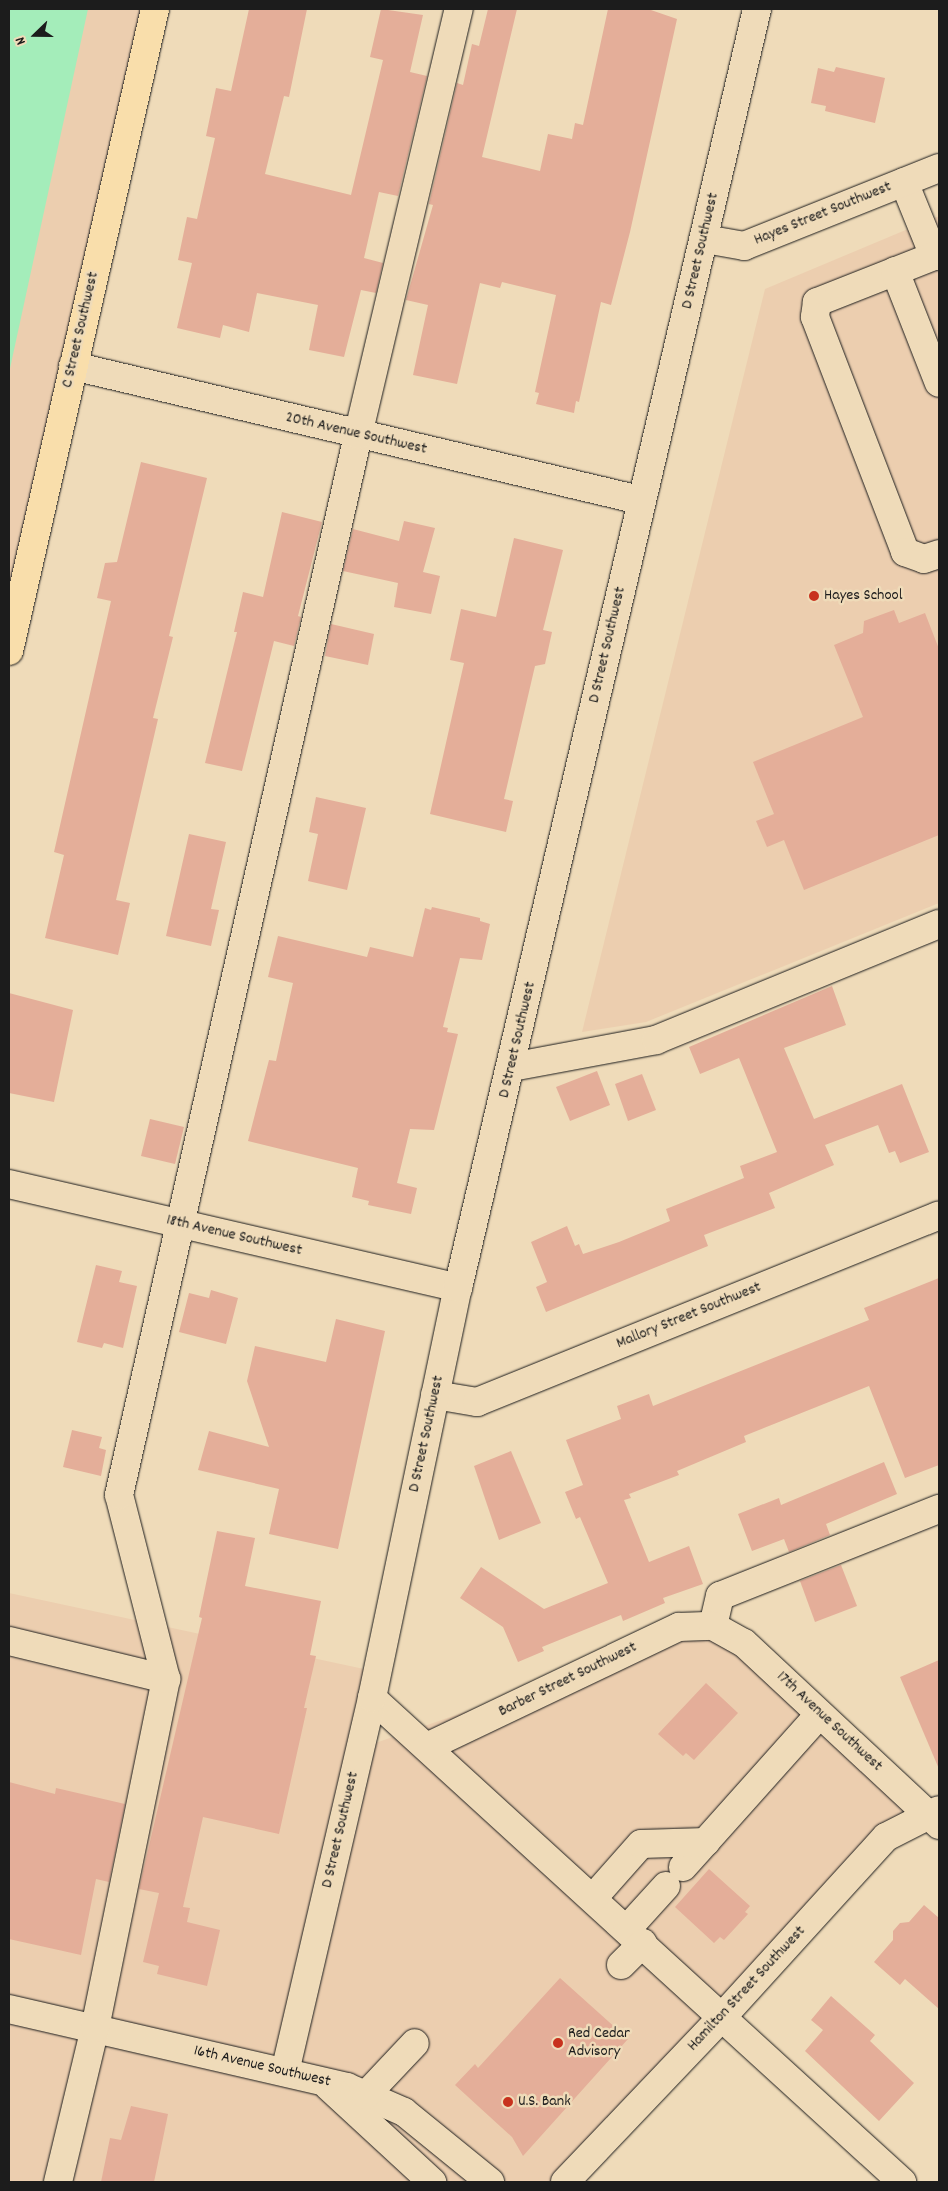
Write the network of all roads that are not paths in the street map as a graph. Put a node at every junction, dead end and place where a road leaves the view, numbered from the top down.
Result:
1 (155, 9) edge
2 (459, 9) edge
3 (757, 9) edge
4 (939, 168) edge
5 (904, 182) junction
6 (705, 239) junction
7 (936, 256) edge
8 (895, 271) junction
9 (73, 366) junction
10 (939, 383) edge
11 (358, 435) junction
12 (640, 500) junction
13 (939, 554) edge
14 (9, 651) edge
15 (939, 924) edge
16 (512, 1067) junction
17 (9, 1184) edge
18 (939, 1215) edge
19 (178, 1223) junction
20 (458, 1288) junction
21 (435, 1395) junction
22 (939, 1509) edge
23 (713, 1626) junction
24 (9, 1641) edge
25 (166, 1679) junction
26 (372, 1698) junction
27 (820, 1714) junction
28 (428, 1747) junction
29 (936, 1816) edge
30 (706, 1842) junction
31 (593, 1898) junction
32 (635, 1936) junction
33 (621, 1965) dead end
34 (9, 2009) edge
35 (723, 2016) junction
36 (95, 2028) junction
37 (415, 2043) dead end
38 (285, 2072) junction
39 (322, 2080) junction
40 (366, 2095) junction
41 (58, 2182) edge
42 (432, 2182) edge
43 (490, 2182) edge
44 (565, 2182) edge
45 (902, 2182) edge

1 - 9 main road, C Street Southwest
2 - 11 street
3 - 6 street, D Street Southwest
4 - 5 street, Hayes Street Southwest
5 - 6 street, Hayes Street Southwest
5 - 7 street
6 - 12 street, D Street Southwest
7 - 8 street
8 - 10 street
8 - 13 street
9 - 11 street, 20th Avenue Southwest
9 - 14 main road, C Street Southwest
11 - 12 street, 20th Avenue Southwest
11 - 19 street
12 - 16 street, D Street Southwest
15 - 16 street
16 - 20 street, D Street Southwest
17 - 19 street, 18th Avenue Southwest
18 - 21 street, Mallory Street Southwest
19 - 20 street, 18th Avenue Southwest
19 - 25 street
20 - 21 street, D Street Southwest
21 - 26 street, D Street Southwest
22 - 23 street
23 - 27 street, 17th Avenue Southwest
23 - 28 street, Barber Street Southwest
24 - 25 street
25 - 36 street
26 - 28 street
26 - 38 street, D Street Southwest
27 - 29 street, 17th Avenue Southwest
27 - 30 street
28 - 31 street
29 - 35 street, Hamilton Street Southwest
30 - 31 street
30 - 32 street
31 - 32 street
32 - 33 street
32 - 35 street
34 - 36 street, 16th Avenue Southwest
35 - 44 street, Hamilton Street Southwest
35 - 45 street
36 - 38 street, 16th Avenue Southwest
36 - 41 street
37 - 40 street
38 - 39 street, 16th Avenue Southwest
39 - 40 street, 16th Avenue Southwest
39 - 42 street
40 - 43 street, 16th Avenue Southwest

